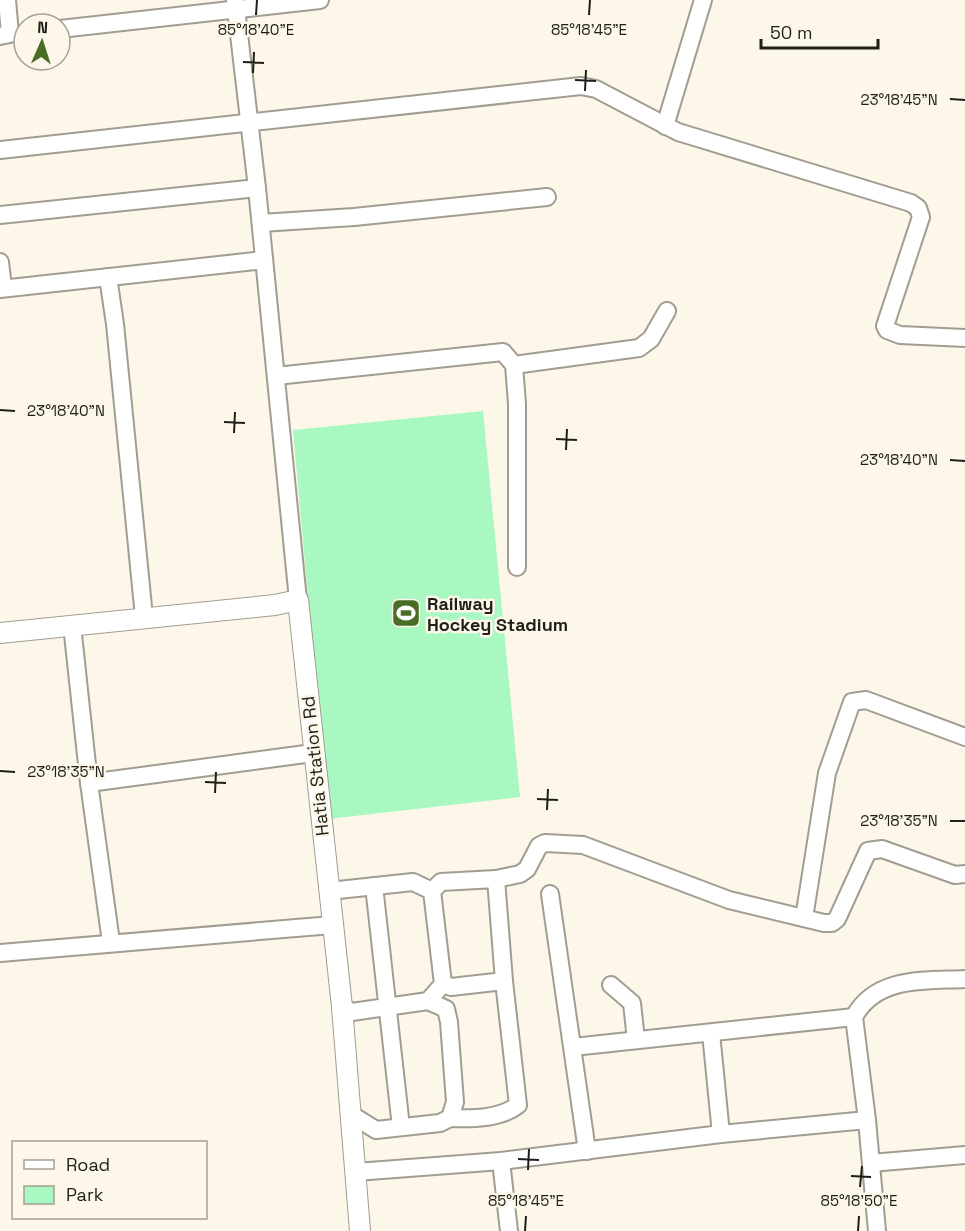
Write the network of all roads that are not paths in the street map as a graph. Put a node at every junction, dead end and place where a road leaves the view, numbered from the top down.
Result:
1 (7, 0) edge
2 (320, 0) edge
3 (703, 0) edge
4 (236, 5) edge
5 (72, 27) edge
6 (11, 34) edge
7 (250, 123) junction
8 (665, 126) junction
9 (0, 150) edge
10 (257, 188) junction
11 (547, 197) dead end
12 (0, 215) edge
13 (261, 223) junction
14 (264, 260) junction
15 (0, 262) edge
16 (108, 276) junction
17 (1, 288) edge
18 (667, 311) dead end
19 (965, 338) edge
20 (514, 365) junction
21 (276, 376) junction
22 (516, 567) dead end
23 (298, 600) junction
24 (144, 617) junction
25 (72, 625) junction
26 (0, 633) edge
27 (965, 737) edge
28 (313, 753) junction
29 (89, 783) junction
30 (965, 874) edge
31 (496, 879) junction
32 (374, 886) junction
33 (329, 891) junction
34 (432, 891) junction
35 (550, 894) dead end
36 (804, 918) junction
37 (332, 925) junction
38 (111, 942) junction
39 (0, 953) edge
40 (965, 979) edge
41 (504, 981) junction
42 (443, 984) junction
43 (611, 985) dead end
44 (428, 1001) junction
45 (342, 1007) junction
46 (388, 1007) junction
47 (854, 1017) junction
48 (711, 1033) junction
49 (636, 1040) junction
50 (573, 1047) junction
51 (352, 1115) junction
52 (450, 1118) junction
53 (867, 1120) junction
54 (401, 1127) junction
55 (721, 1134) junction
56 (587, 1151) junction
57 (965, 1155) edge
58 (501, 1161) junction
59 (871, 1163) junction
60 (356, 1172) junction
61 (360, 1231) edge
62 (509, 1231) edge
63 (877, 1231) edge

1 - 6 street
2 - 4 street
3 - 8 street
4 - 5 street
4 - 7 street
7 - 8 street
7 - 9 street
7 - 10 street
8 - 19 street
10 - 12 street
10 - 13 street
11 - 13 street
13 - 14 street
14 - 16 street
14 - 21 street
15 - 17 street
16 - 17 street
16 - 24 street
18 - 20 street
20 - 21 street
20 - 22 street
21 - 23 street
23 - 24 street
23 - 28 street, Hatia Station Rd
24 - 25 street
25 - 26 street
25 - 29 street
27 - 36 street
28 - 29 street
28 - 33 street, Hatia Station Rd
29 - 38 street
30 - 36 street
31 - 34 street
31 - 36 street
31 - 41 street
32 - 33 street
32 - 34 street
32 - 46 street
33 - 37 street, Hatia Station Rd
34 - 42 street
35 - 50 street
37 - 38 street
37 - 45 street, Hatia Station Rd
38 - 39 street
40 - 47 street
41 - 42 street
41 - 52 street
42 - 44 street
43 - 49 street
44 - 46 street
44 - 52 street
45 - 46 street
45 - 51 street, Hatia Station Rd
46 - 54 street
47 - 48 street
47 - 53 street
48 - 49 street
48 - 55 street
49 - 50 street
50 - 56 street
51 - 54 street
51 - 60 street, Hatia Station Rd
52 - 54 street
53 - 55 street
53 - 59 street
55 - 56 street
56 - 58 street
57 - 59 street
58 - 60 street
58 - 62 street
59 - 63 street
60 - 61 street, Hatia Station Rd

